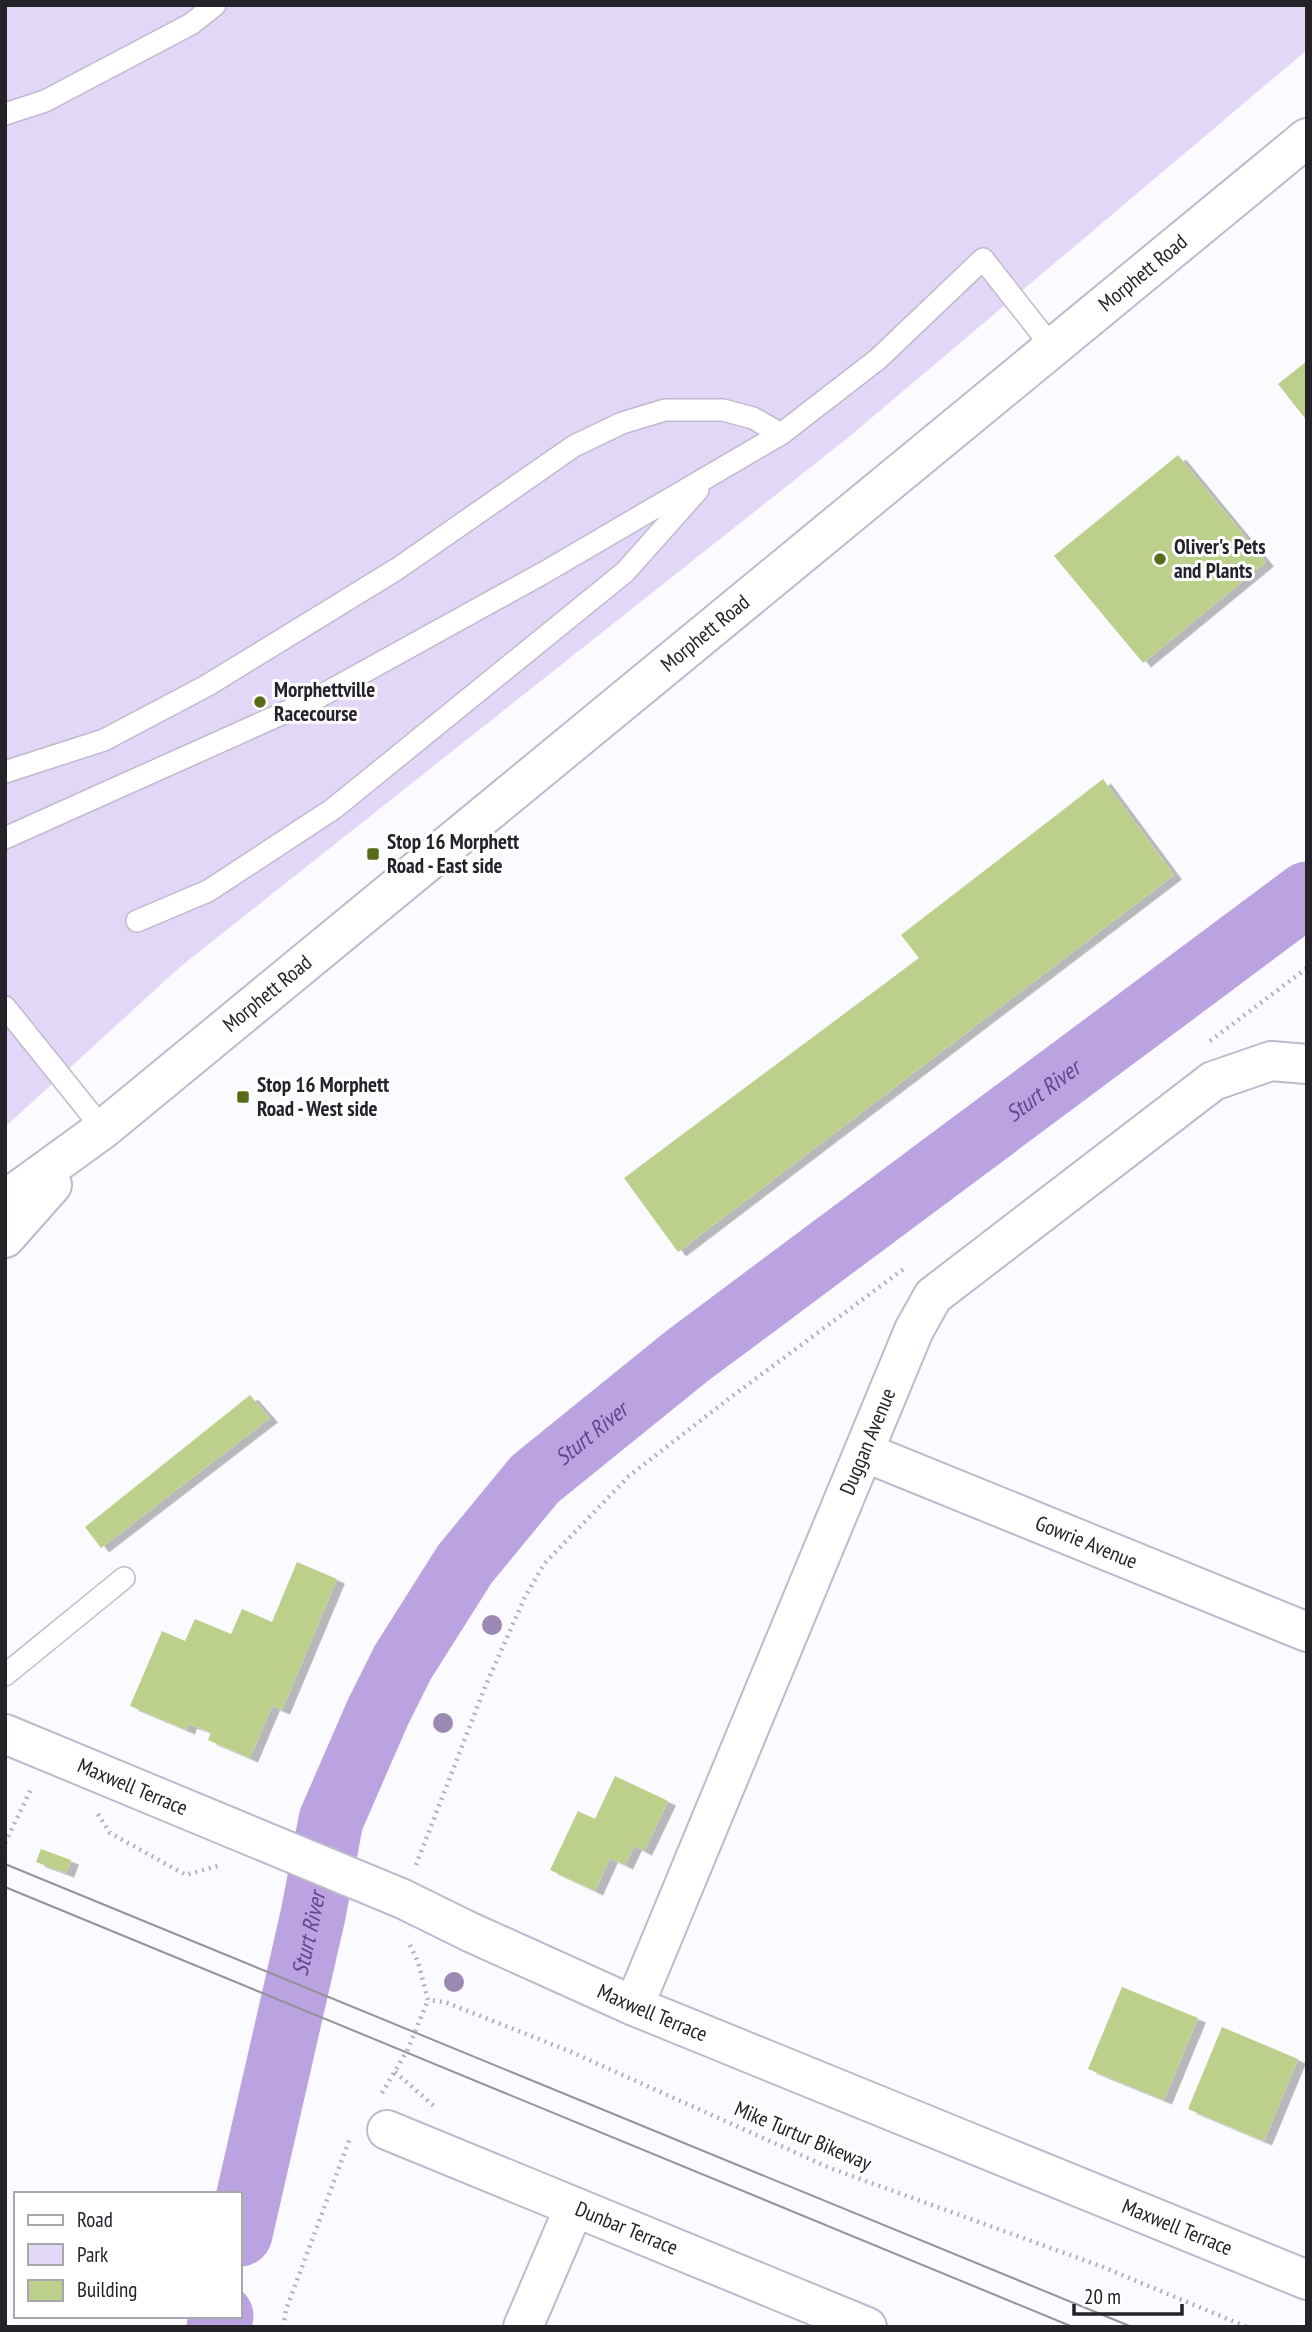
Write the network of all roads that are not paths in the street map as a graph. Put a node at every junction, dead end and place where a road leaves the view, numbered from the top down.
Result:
1 (215, 5) edge
2 (5, 114) edge
3 (1307, 138) edge
4 (1052, 348) junction
5 (781, 435) junction
6 (712, 475) junction
7 (5, 772) edge
8 (5, 838) edge
9 (137, 921) dead end
10 (5, 1007) edge
11 (1307, 1064) edge
12 (103, 1129) junction
13 (5, 1200) edge
14 (5, 1238) edge
15 (864, 1452) junction
16 (124, 1578) dead end
17 (1307, 1632) edge
18 (5, 1675) edge
19 (5, 1734) edge
20 (634, 2006) junction
21 (379, 2122) road end
22 (574, 2208) junction
23 (1307, 2280) edge
24 (523, 2327) edge
25 (867, 2327) edge

1 - 2 lane
3 - 4 street, Morphett Road
4 - 5 lane
4 - 12 street, Morphett Road
5 - 6 lane
5 - 7 lane
6 - 8 lane
6 - 9 lane
10 - 12 lane
11 - 15 street, Duggan Avenue
12 - 13 street, Morphett Road
12 - 14 street, Morphett Road
15 - 17 street, Gowrie Avenue
15 - 20 street, Duggan Avenue
16 - 18 lane
19 - 20 street, Maxwell Terrace
20 - 23 street, Maxwell Terrace
21 - 22 street, Dunbar Terrace
22 - 24 street
22 - 25 street, Dunbar Terrace

